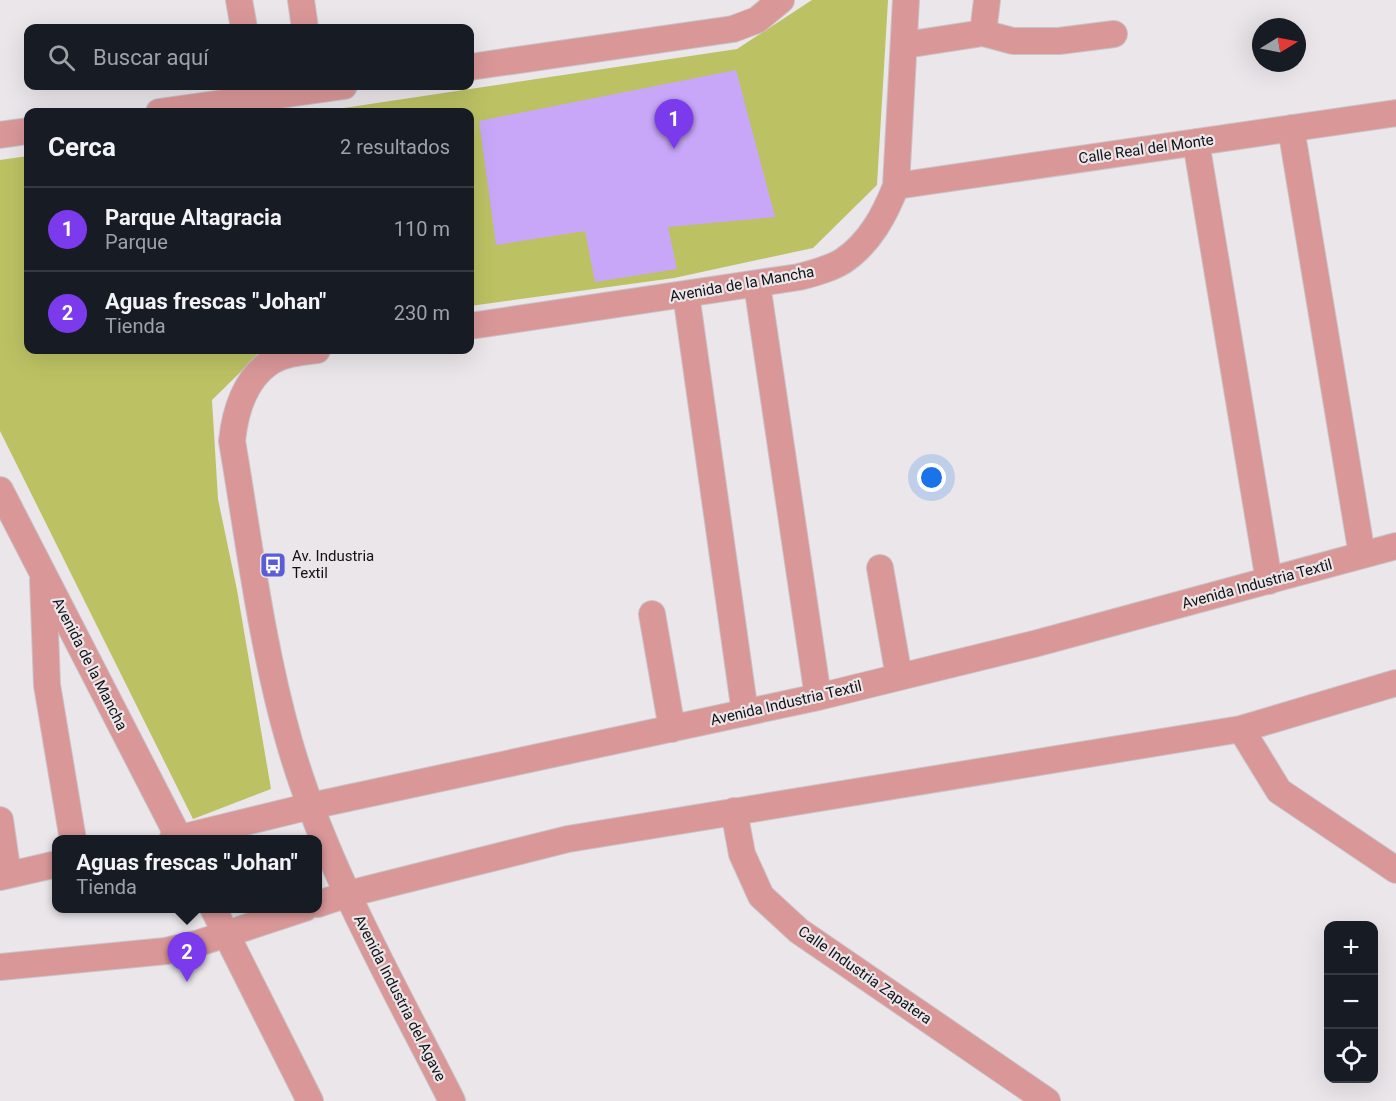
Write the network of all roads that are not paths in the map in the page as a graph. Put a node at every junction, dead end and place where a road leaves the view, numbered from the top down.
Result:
1 (239, 0) edge
2 (301, 0) edge
3 (781, 0) edge
4 (906, 0) edge
5 (987, 0) edge
6 (243, 24) edge
7 (304, 24) edge
8 (983, 33) junction
9 (1114, 34) dead end
10 (905, 45) junction
11 (474, 66) edge
12 (284, 90) edge
13 (254, 92) edge
14 (178, 108) edge
15 (1396, 113) edge
16 (1291, 128) junction
17 (24, 132) edge
18 (0, 135) edge
19 (1196, 142) junction
20 (896, 186) junction
21 (757, 284) junction
22 (686, 294) junction
23 (474, 326) edge
24 (290, 354) edge
25 (0, 490) edge
26 (1396, 546) edge
27 (1362, 555) junction
28 (880, 568) dead end
29 (43, 573) junction
30 (1269, 581) junction
31 (652, 614) dead end
32 (899, 677) junction
33 (1396, 683) edge
34 (818, 697) junction
35 (745, 713) junction
36 (672, 729) junction
37 (1241, 729) junction
38 (311, 806) junction
39 (734, 811) junction
40 (0, 820) edge
41 (72, 835) edge
42 (175, 835) edge
43 (193, 835) edge
44 (52, 865) edge
45 (1396, 870) edge
46 (4, 876) edge
47 (348, 894) junction
48 (322, 903) edge
49 (215, 913) edge
50 (293, 913) edge
51 (226, 935) junction
52 (0, 968) edge
53 (310, 1101) edge
54 (452, 1101) edge
55 (1047, 1101) edge

1 - 6 street
2 - 7 street
3 - 11 street
4 - 10 street, Avenida de la Mancha
5 - 8 street
8 - 9 street
8 - 10 street
10 - 20 street, Avenida de la Mancha
12 - 13 street
13 - 14 street
15 - 16 street, Calle Real del Monte
16 - 19 street, Calle Real del Monte
16 - 27 street
17 - 18 street
19 - 20 street, Calle Real del Monte
19 - 30 street
20 - 21 street, Avenida de la Mancha
21 - 22 street, Avenida de la Mancha
21 - 34 street
22 - 23 street, Avenida de la Mancha
22 - 35 street
24 - 38 street
25 - 29 street, Avenida de la Mancha
26 - 27 street, Avenida Industria Textil
27 - 30 street, Avenida Industria Textil
28 - 32 street
29 - 41 street
29 - 42 street, Avenida de la Mancha
30 - 32 street, Avenida Industria Textil
31 - 36 street
32 - 34 street, Avenida Industria Textil
33 - 37 street
34 - 35 street, Avenida Industria Textil
35 - 36 street, Avenida Industria Textil
36 - 38 street, Avenida Industria Textil
37 - 39 street
37 - 45 street
38 - 43 street, Avenida Industria Textil
38 - 47 street, Avenida Industria del Agave
39 - 47 street
39 - 55 street, Calle Industria Zapatera
40 - 46 street
44 - 46 street
47 - 48 street
47 - 54 street, Avenida Industria del Agave
49 - 51 street
50 - 51 street
51 - 52 street
51 - 53 street

